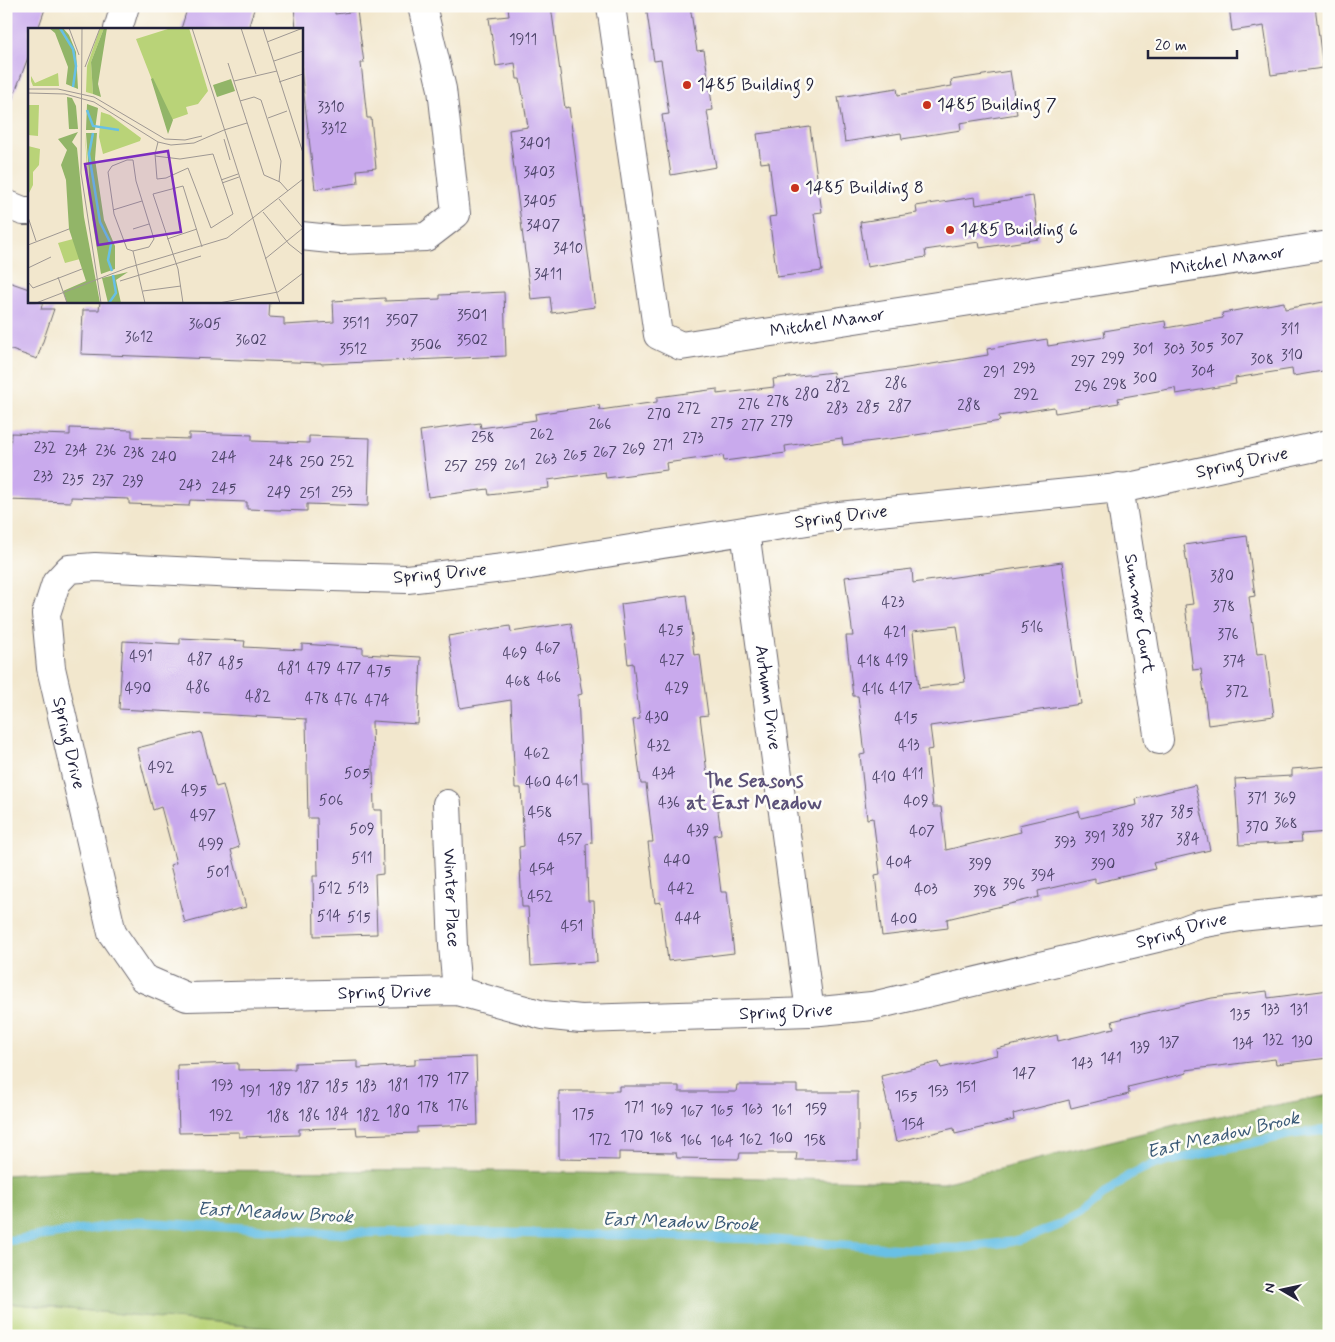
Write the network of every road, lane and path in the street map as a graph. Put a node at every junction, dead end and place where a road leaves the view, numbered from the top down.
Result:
1 (125, 6) edge
2 (422, 6) edge
3 (611, 6) edge
4 (118, 28) edge
5 (6, 204) edge
6 (28, 211) edge
7 (302, 236) edge
8 (1329, 245) edge
9 (1329, 444) edge
10 (1119, 487) junction
11 (745, 531) junction
12 (1159, 740) dead end
13 (447, 804) dead end
14 (1329, 908) edge
15 (457, 991) junction
16 (810, 1012) junction

1 - 4 street
2 - 7 street
3 - 8 street, Mitchel Manor
5 - 6 street
9 - 10 street, Spring Drive
10 - 11 street, Spring Drive
10 - 12 street, Summer Court
11 - 15 street, Spring Drive
11 - 16 street, Autumn Drive
13 - 15 street, Winter Place
14 - 16 street, Spring Drive
15 - 16 street, Spring Drive

